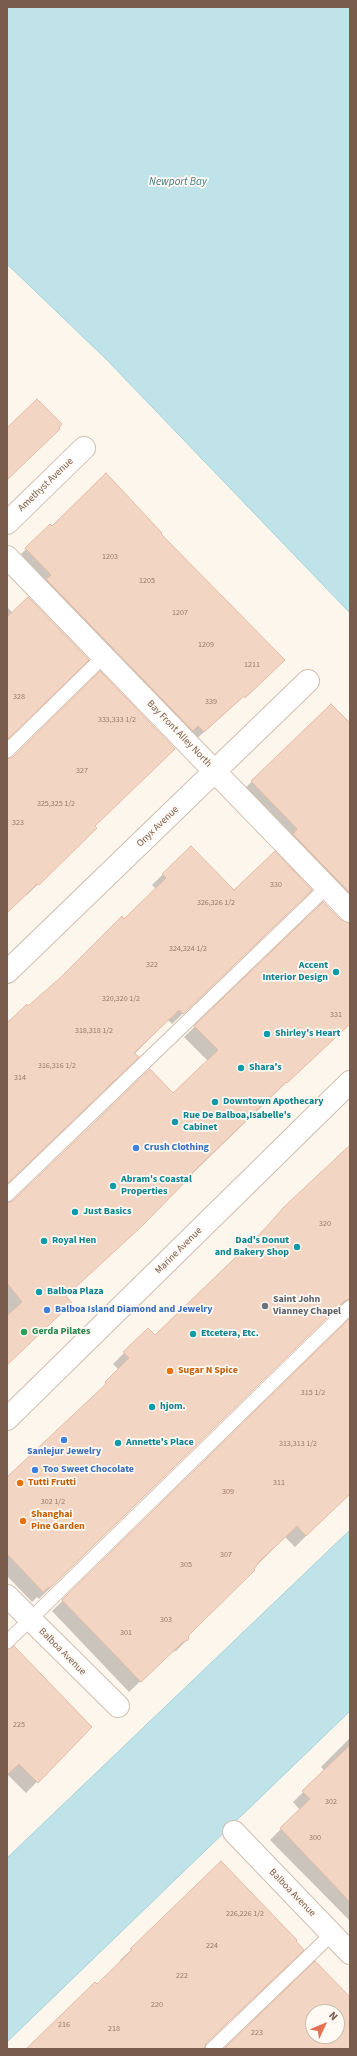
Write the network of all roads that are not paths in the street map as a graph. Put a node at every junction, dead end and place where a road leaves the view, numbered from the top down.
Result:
1 (84, 448) dead end
2 (7, 523) edge
3 (7, 557) edge
4 (103, 657) junction
5 (308, 681) dead end
6 (7, 751) edge
7 (215, 771) junction
8 (327, 888) junction
9 (350, 910) edge
10 (7, 972) edge
11 (350, 1082) edge
12 (7, 1195) edge
13 (350, 1307) edge
14 (7, 1419) edge
15 (7, 1596) edge
16 (30, 1620) junction
17 (7, 1642) edge
18 (118, 1706) dead end
19 (234, 1832) dead end
20 (332, 1934) junction
21 (350, 1953) edge
22 (212, 2049) edge

1 - 2 street, Amethyst Avenue
3 - 4 street, Bay Front Alley North
4 - 6 lane
4 - 7 street, Bay Front Alley North
5 - 7 street, Onyx Avenue
7 - 8 street, Bay Front Alley North
7 - 10 street, Onyx Avenue
8 - 9 street, Bay Front Alley North
8 - 12 lane
11 - 14 street, Marine Avenue
13 - 16 lane
15 - 16 street, Balboa Avenue
16 - 17 lane
16 - 18 street, Balboa Avenue
19 - 20 street, Balboa Avenue
20 - 21 street, Balboa Avenue
20 - 22 lane

